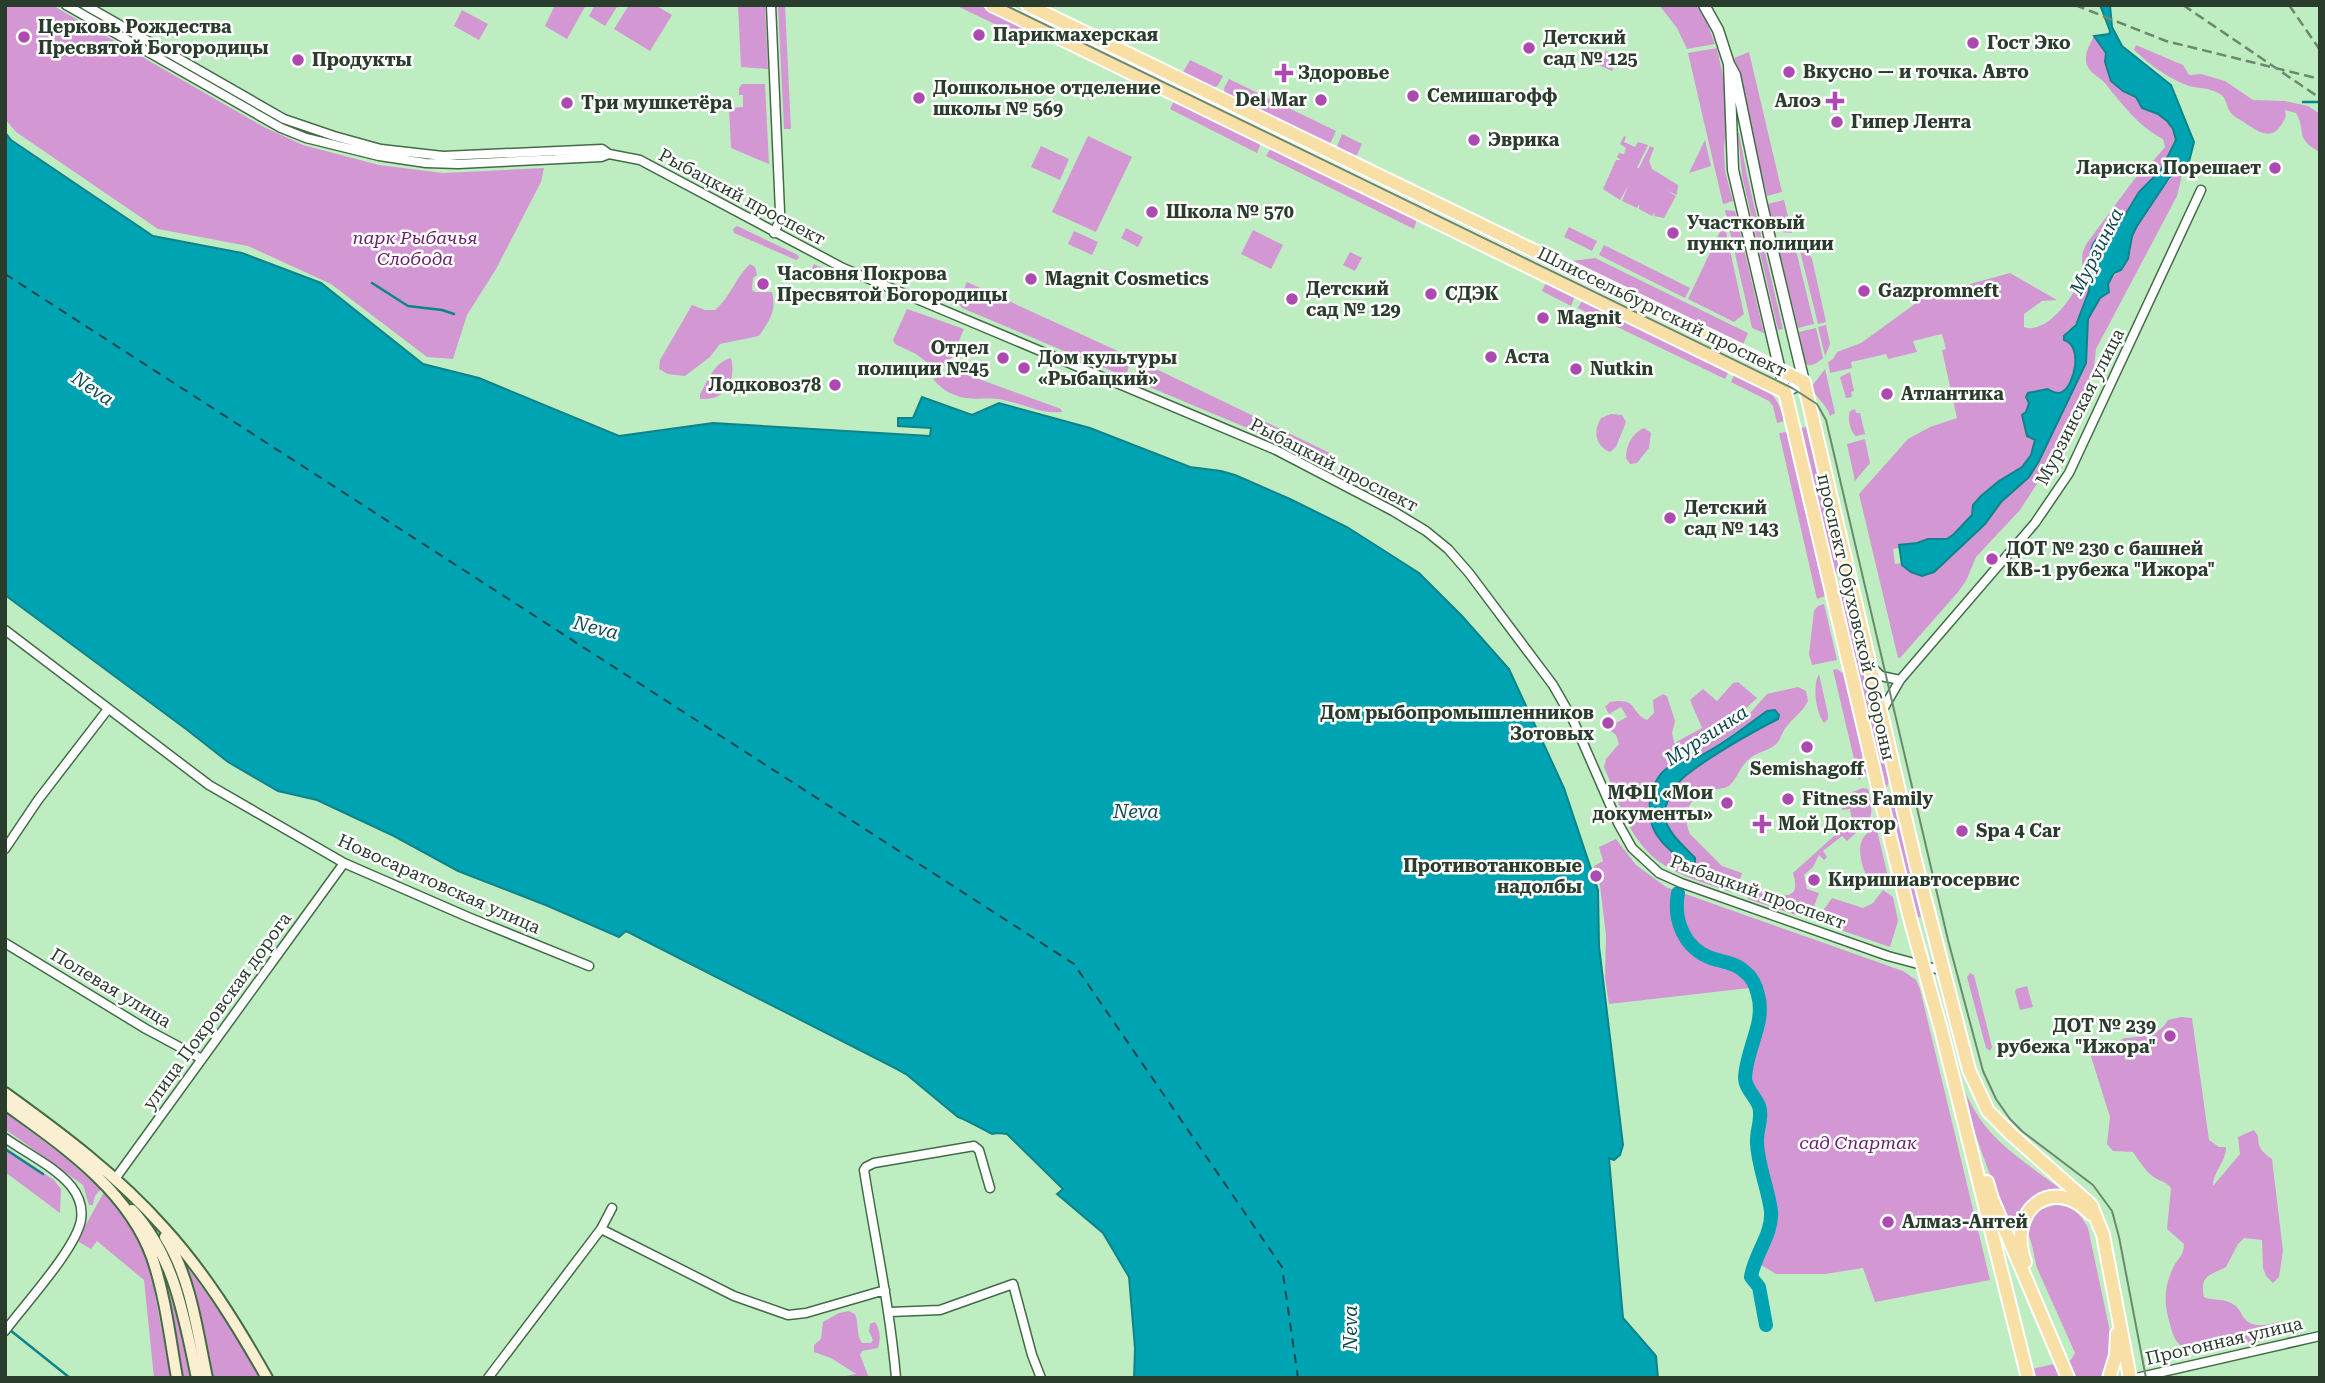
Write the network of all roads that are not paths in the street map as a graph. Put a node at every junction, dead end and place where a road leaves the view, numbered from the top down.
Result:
1 (66, 5) edge
2 (771, 5) edge
3 (992, 5) edge
4 (1028, 5) edge
5 (1704, 5) edge
6 (81, 7) edge
7 (1729, 64) junction
8 (2201, 190) dead end
9 (774, 233) junction
10 (1780, 371) junction
11 (1804, 382) junction
12 (1785, 392) junction
13 (1849, 575) junction
14 (1829, 580) junction
15 (5, 630) edge
16 (1870, 666) junction
17 (1900, 680) junction
18 (108, 709) junction
19 (1881, 714) junction
20 (1899, 791) junction
21 (1880, 796) junction
22 (5, 849) edge
23 (344, 863) junction
24 (5, 943) edge
25 (590, 966) dead end
26 (1925, 966) junction
27 (1944, 971) junction
28 (202, 1059) junction
29 (5, 1093) edge
30 (5, 1104) edge
31 (1965, 1122) junction
32 (5, 1139) edge
33 (112, 1184) junction
34 (990, 1188) dead end
35 (612, 1208) dead end
36 (156, 1219) junction
37 (601, 1229) junction
38 (2104, 1235) junction
39 (885, 1290) junction
40 (2037, 1305) junction
41 (2117, 1310) junction
42 (890, 1312) junction
43 (5, 1331) edge
44 (2320, 1336) edge
45 (2160, 1375) edge
46 (177, 1378) edge
47 (197, 1378) edge
48 (207, 1378) edge
49 (267, 1378) edge
50 (488, 1378) edge
51 (896, 1378) edge
52 (1041, 1378) edge
53 (2028, 1378) edge
54 (2068, 1378) edge
55 (2109, 1378) edge
56 (2130, 1378) edge
57 (2136, 1378) edge

1 - 6 street, Рыбацкий проспект
2 - 9 street
3 - 12 main road, Шлиссельбургский проспект
4 - 10 main road, Шлиссельбургский проспект
5 - 7 street, проспект Обуховской Обороны
6 - 9 street, Рыбацкий проспект
7 - 10 street, проспект Обуховской Обороны
7 - 11 street, проспект Обуховской Обороны
8 - 17 street, Мурзинская улица
9 - 26 street, Рыбацкий проспект
10 - 11 main road, Шлиссельбургский проспект
10 - 12 street, проспект Обуховской Обороны
11 - 12 street, Шлиссельбургский проспект
11 - 13 main road, проспект Обуховской Обороны
12 - 14 main road, проспект Обуховской Обороны
13 - 14 main road
13 - 16 main road, проспект Обуховской Обороны
14 - 21 main road, проспект Обуховской Обороны
15 - 18 street, Новосаратовская улица
16 - 17 street
16 - 19 main road, проспект Обуховской Обороны
17 - 19 street, Мурзинская улица
18 - 22 street
18 - 23 street, Новосаратовская улица
19 - 20 main road, проспект Обуховской Обороны
20 - 21 main road
20 - 27 main road, проспект Обуховской Обороны
21 - 26 main road, проспект Обуховской Обороны
23 - 25 street, Новосаратовская улица
23 - 28 street, улица Покровская дорога
24 - 28 street, Полевая улица
26 - 27 street, Рыбацкий проспект
26 - 31 main road, проспект Обуховской Обороны
27 - 38 main road, проспект Обуховской Обороны
28 - 33 street, улица Покровская дорога
29 - 33 main road
30 - 33 main road
31 - 40 main road
31 - 53 main road, проспект Обуховской Обороны
32 - 43 street
33 - 36 main road
33 - 46 main road
33 - 47 main road
34 - 39 street
35 - 37 street
36 - 48 main road
36 - 49 main road
37 - 39 street
37 - 50 street
38 - 40 main road
38 - 41 main road
39 - 42 street
40 - 54 main road
41 - 55 main road
41 - 56 main road
42 - 51 street
42 - 52 street
44 - 45 street, Прогонная улица
45 - 57 street, Прогонная улица

